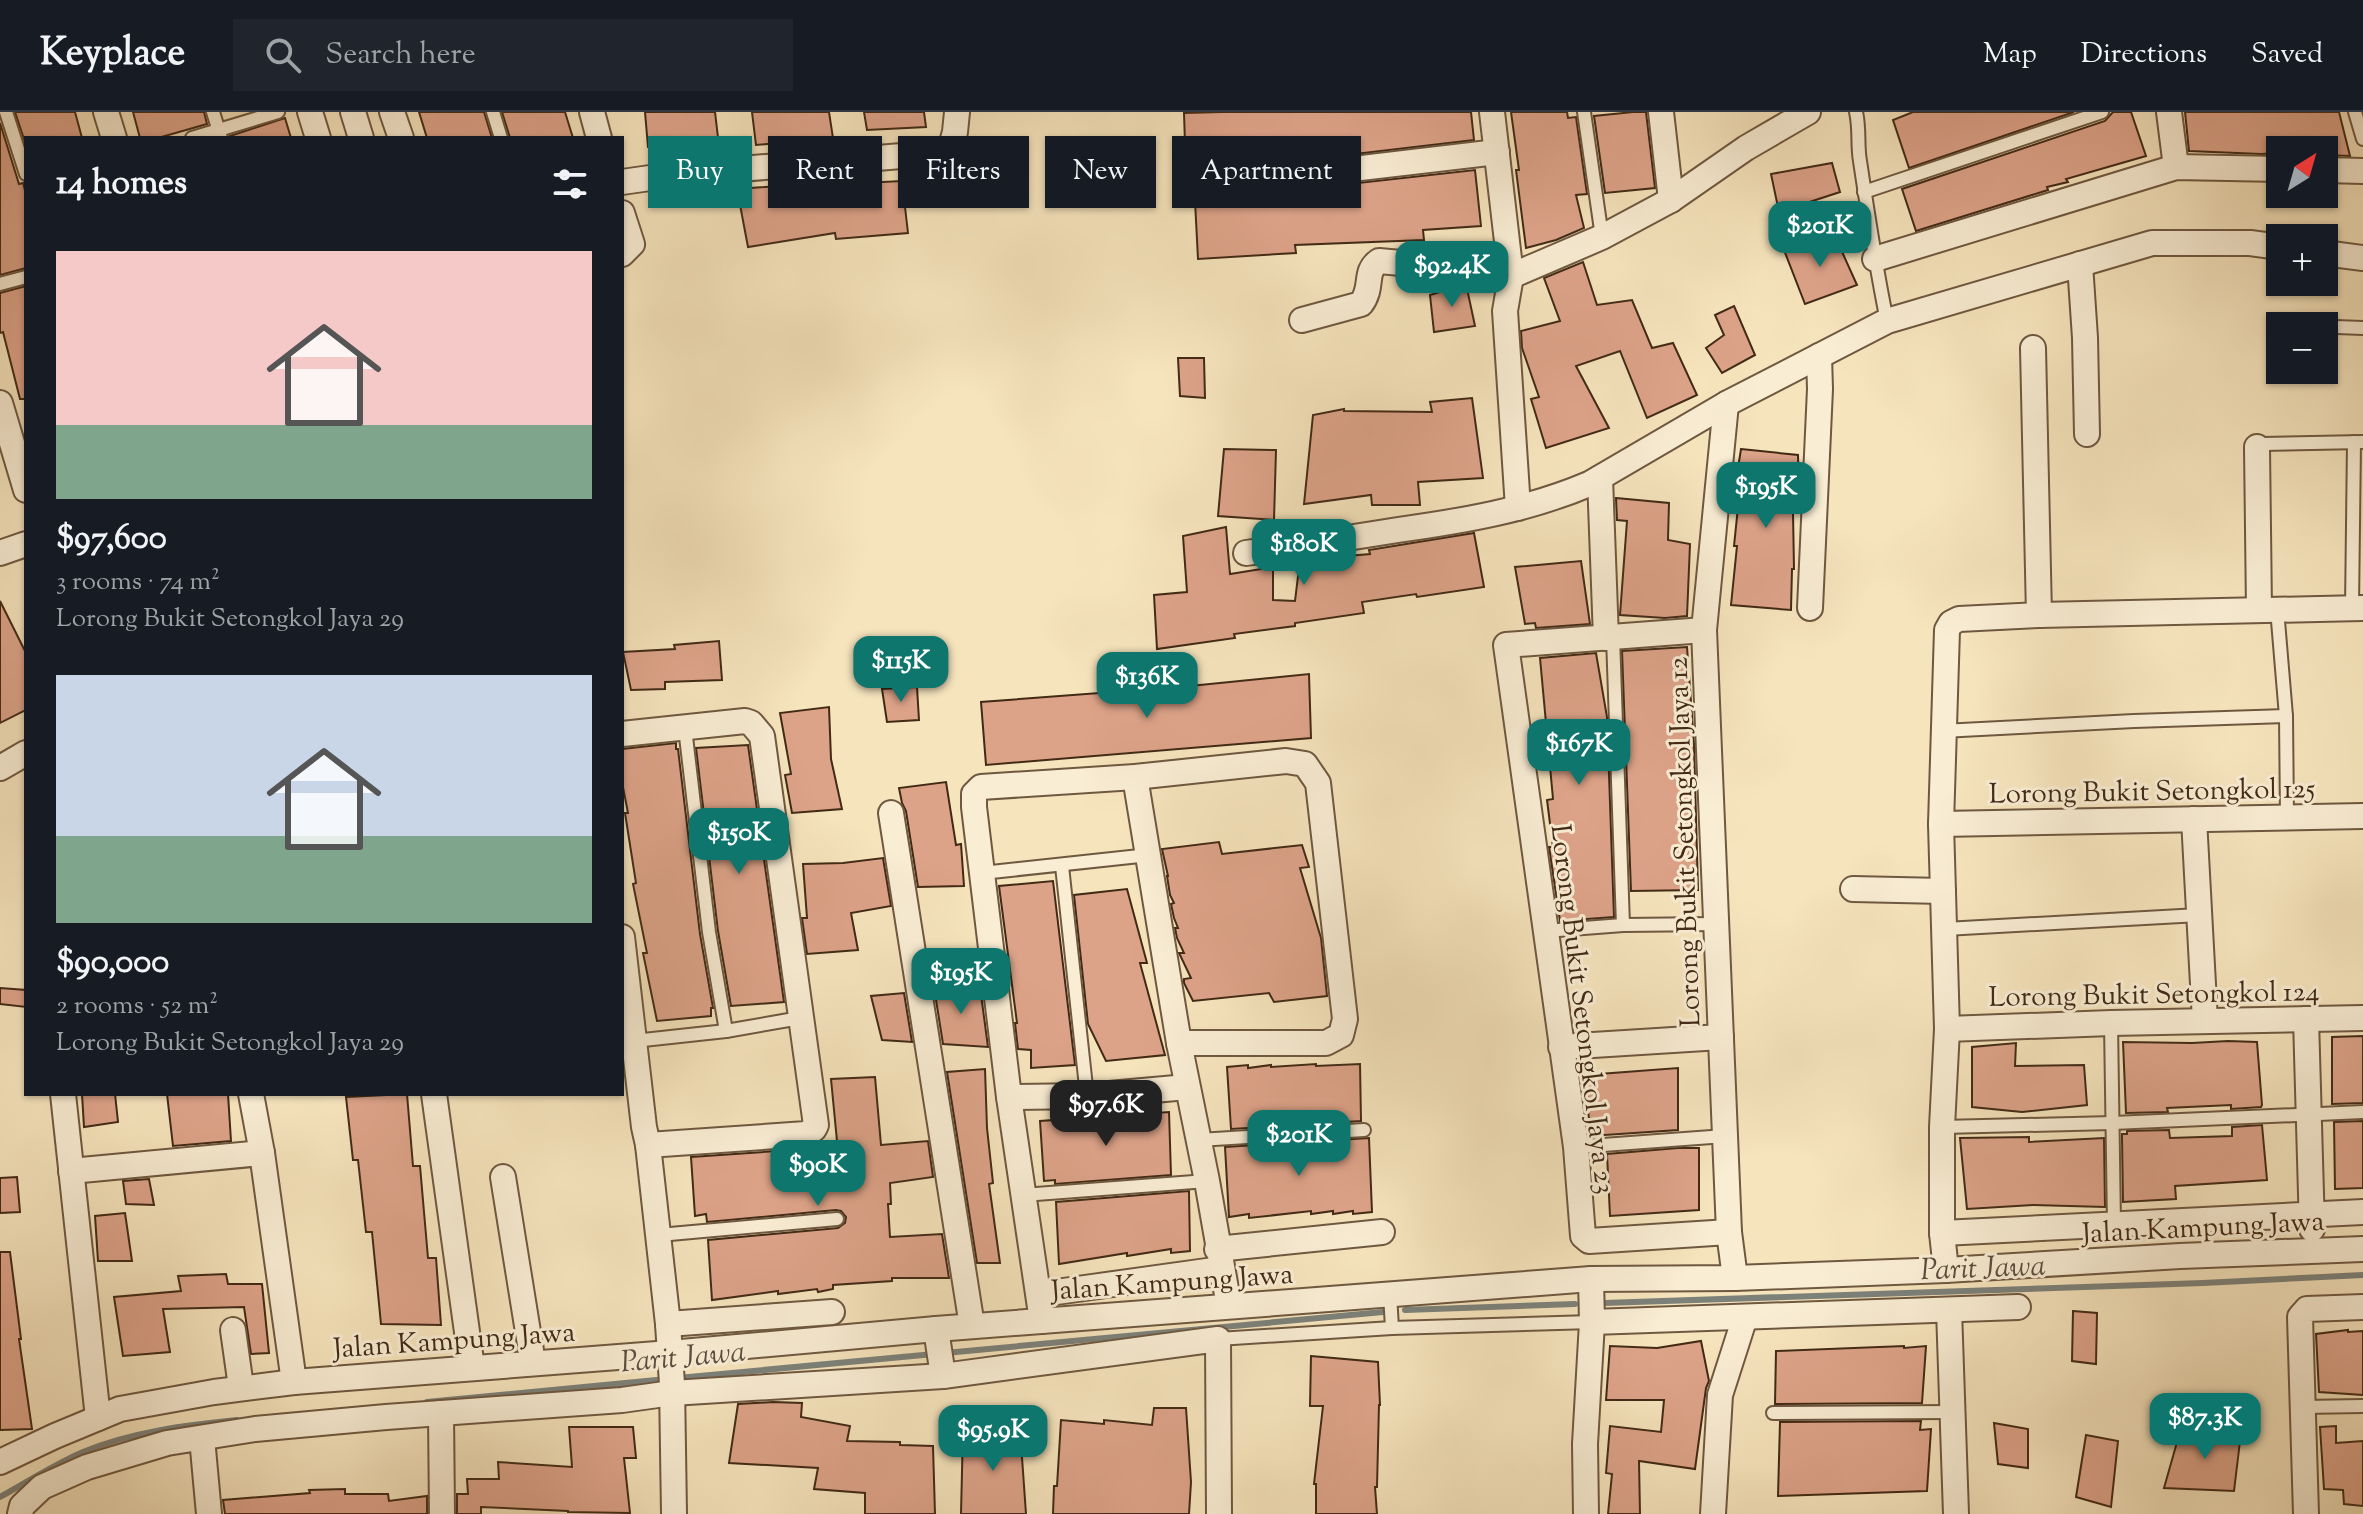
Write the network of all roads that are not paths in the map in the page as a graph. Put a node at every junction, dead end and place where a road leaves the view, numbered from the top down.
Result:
1 (6, 112) edge
2 (106, 112) edge
3 (213, 112) edge
4 (278, 112) edge
5 (310, 112) edge
6 (353, 112) edge
7 (392, 112) edge
8 (493, 112) edge
9 (592, 112) edge
10 (957, 112) edge
11 (1492, 112) edge
12 (1584, 112) edge
13 (1661, 112) edge
14 (1808, 112) edge
15 (1856, 112) edge
16 (2102, 112) edge
17 (2169, 112) edge
18 (2355, 112) edge
19 (219, 134) edge
20 (113, 136) edge
21 (317, 136) edge
22 (360, 136) edge
23 (400, 136) edge
24 (500, 136) edge
25 (598, 136) edge
26 (2363, 139) edge
27 (1497, 152) junction
28 (2176, 167) junction
29 (24, 168) edge
30 (1361, 168) edge
31 (2266, 169) edge
32 (2338, 170) edge
33 (2363, 171) edge
34 (624, 182) edge
35 (1864, 192) junction
36 (1671, 200) junction
37 (624, 219) edge
38 (1602, 237) junction
39 (2266, 245) edge
40 (625, 252) edge
41 (2338, 255) edge
42 (2363, 258) edge
43 (1875, 259) junction
44 (2080, 264) junction
45 (1511, 276) junction
46 (24, 278) edge
47 (0, 284) edge
48 (1302, 320) dead end
49 (1887, 321) junction
50 (2338, 327) edge
51 (2363, 328) edge
52 (2033, 348) dead end
53 (1819, 356) junction
54 (0, 403) edge
55 (1726, 404) junction
56 (2087, 434) dead end
57 (2359, 442) edge
58 (6, 443) edge
59 (2257, 447) joint
60 (1600, 478) junction
61 (24, 485) edge
62 (1518, 508) junction
63 (24, 545) edge
64 (0, 553) edge
65 (1246, 553) dead end
66 (1810, 608) dead end
67 (2357, 608) edge
68 (2268, 609) junction
69 (2039, 615) junction
70 (1704, 630) junction
71 (1609, 637) junction
72 (2286, 716) junction
73 (685, 728) junction
74 (1942, 731) junction
75 (624, 734) edge
76 (24, 754) edge
77 (0, 768) edge
78 (1135, 777) junction
79 (891, 813) dead end
80 (2363, 816) edge
81 (2287, 818) junction
82 (2194, 819) junction
83 (1941, 824) junction
84 (1149, 855) junction
85 (1062, 866) junction
86 (982, 873) junction
87 (1853, 889) dead end
88 (1943, 891) junction
89 (2199, 915) junction
90 (1716, 924) junction
91 (1623, 925) junction
92 (1945, 929) junction
93 (1545, 931) junction
94 (624, 954) edge
95 (800, 1018) junction
96 (2363, 1018) edge
97 (2306, 1019) junction
98 (2205, 1021) junction
99 (2111, 1023) junction
100 (1947, 1029) junction
101 (726, 1031) junction
102 (1721, 1037) junction
103 (634, 1041) junction
104 (1179, 1043) junction
105 (1561, 1047) junction
106 (1187, 1087) junction
107 (63, 1096) edge
108 (251, 1096) edge
109 (434, 1096) edge
110 (1087, 1096) junction
111 (1009, 1097) junction
112 (2363, 1112) edge
113 (2308, 1115) junction
114 (2113, 1123) junction
115 (1942, 1127) junction
116 (1364, 1130) dead end
117 (1725, 1136) junction
118 (1198, 1140) junction
119 (648, 1145) junction
120 (1576, 1147) junction
121 (262, 1153) junction
122 (71, 1171) junction
123 (503, 1177) dead end
124 (1207, 1181) junction
125 (1023, 1195) junction
126 (2363, 1212) edge
127 (2311, 1215) junction
128 (837, 1219) dead end
129 (2114, 1225) junction
130 (1382, 1232) dead end
131 (1729, 1232) junction
132 (1942, 1233) junction
133 (659, 1235) junction
134 (2363, 1249) edge
135 (2313, 1251) junction
136 (1219, 1259) junction
137 (1946, 1270) junction
138 (1735, 1278) junction
139 (1591, 1279) junction
140 (1038, 1288) junction
141 (1390, 1294) junction
142 (1229, 1306) junction
143 (2018, 1307) dead end
144 (2363, 1307) edge
145 (1949, 1310) junction
146 (832, 1312) dead end
147 (1745, 1317) junction
148 (1042, 1321) junction
149 (1592, 1322) junction
150 (668, 1324) junction
151 (972, 1326) junction
152 (1392, 1328) junction
153 (233, 1330) dead end
154 (937, 1337) junction
155 (1218, 1339) junction
156 (533, 1363) junction
157 (472, 1368) junction
158 (671, 1373) junction
159 (943, 1376) junction
160 (294, 1382) junction
161 (241, 1387) junction
162 (2363, 1406) edge
163 (2303, 1407) junction
164 (1952, 1412) junction
165 (441, 1413) junction
166 (1773, 1413) dead end
167 (98, 1418) junction
168 (202, 1438) junction
169 (0, 1462) edge
170 (20, 1514) edge
171 (209, 1514) edge
172 (442, 1514) edge
173 (674, 1514) edge
174 (1219, 1514) edge
175 (1586, 1514) edge
176 (1713, 1514) edge
177 (1956, 1514) edge
178 (2306, 1514) edge

1 - 29 lane
2 - 20 street
3 - 19 lane
4 - 19 lane
5 - 21 street
6 - 22 street
7 - 23 street
8 - 24 lane
9 - 25 street
10 - 34 street
11 - 27 street
12 - 38 lane
13 - 36 street
14 - 36 street
15 - 35 lane
16 - 35 lane
17 - 28 street
18 - 26 lane
27 - 30 street
27 - 45 street
28 - 31 street
28 - 43 street
32 - 33 street
35 - 43 lane
36 - 38 street
37 - 40 street
38 - 45 street
39 - 44 street
41 - 42 street
43 - 49 lane
44 - 49 street
44 - 56 street
45 - 48 street
45 - 62 street
46 - 47 lane
49 - 53 street
50 - 51 lane
52 - 69 street
53 - 55 street
53 - 66 street
54 - 58 street
55 - 60 street
55 - 70 street, Lorong Bukit Setongkol Jaya 12
57 - 59 lane
57 - 67 lane
58 - 61 street
59 - 68 street
60 - 62 street
60 - 71 street
62 - 65 street
63 - 64 street
67 - 68 street
68 - 69 street
68 - 72 lane
69 - 74 street
70 - 71 street, Lorong Bukit Setongkol Jaya 23
70 - 90 street, Lorong Bukit Setongkol Jaya 12
71 - 91 lane
71 - 93 street, Lorong Bukit Setongkol Jaya 23
72 - 74 lane
72 - 81 lane
73 - 75 street
73 - 95 street
73 - 101 lane
74 - 83 street
76 - 77 street
78 - 84 street
78 - 86 street
78 - 104 street
79 - 151 street
80 - 81 street, Lorong Bukit Setongkol 125
81 - 82 street, Lorong Bukit Setongkol 125
82 - 83 street, Lorong Bukit Setongkol 125
82 - 89 street
83 - 88 street
84 - 85 lane
84 - 104 street
85 - 86 lane
85 - 110 lane
86 - 111 street
87 - 88 street
88 - 92 street
89 - 92 lane
89 - 98 street
90 - 91 lane
90 - 102 street, Lorong Bukit Setongkol Jaya 12
91 - 93 lane
92 - 100 street
93 - 105 street, Lorong Bukit Setongkol Jaya 23
94 - 103 street
95 - 101 lane
95 - 119 street
96 - 97 street, Lorong Bukit Setongkol 124
97 - 98 street, Lorong Bukit Setongkol 124
97 - 113 street
98 - 99 street, Lorong Bukit Setongkol 124
99 - 100 street, Lorong Bukit Setongkol 124
99 - 114 lane
100 - 115 street
101 - 103 lane
102 - 105 street
102 - 117 street, Lorong Bukit Setongkol Jaya 12
103 - 119 street
104 - 106 street
105 - 120 street, Lorong Bukit Setongkol Jaya 23
106 - 110 street
106 - 118 street
107 - 122 street
108 - 121 street
109 - 157 street
110 - 111 street
111 - 125 street
112 - 113 lane
113 - 114 lane
113 - 127 street
114 - 115 lane
114 - 129 lane
115 - 132 street
116 - 118 lane
117 - 120 lane
117 - 131 street, Lorong Bukit Setongkol Jaya 12
118 - 124 street
119 - 133 street
120 - 131 street, Lorong Bukit Setongkol Jaya 23
121 - 122 street
121 - 160 street
122 - 167 street
123 - 156 street
124 - 125 lane
124 - 136 street
125 - 140 street
126 - 127 street, Jalan Kampung Jawa
127 - 129 street, Jalan Kampung Jawa
127 - 135 street
128 - 133 lane
129 - 132 street, Jalan Kampung Jawa
130 - 136 street
131 - 138 street, Lorong Bukit Setongkol Jaya 12
132 - 137 street
133 - 150 street
134 - 135 street, Jalan Kampung Jawa
135 - 137 street, Jalan Kampung Jawa
136 - 140 street
136 - 142 street
137 - 138 street, Jalan Kampung Jawa
138 - 139 street, Jalan Kampung Jawa
139 - 141 street, Jalan Kampung Jawa
139 - 149 street
140 - 148 street
141 - 142 street, Jalan Kampung Jawa
141 - 152 lane
142 - 148 street, Jalan Kampung Jawa
143 - 145 street
144 - 163 street
145 - 147 street
145 - 164 street
146 - 150 street
147 - 149 street
147 - 176 street
148 - 151 street, Jalan Kampung Jawa
149 - 152 lane
149 - 175 street
150 - 158 street
151 - 154 street, Jalan Kampung Jawa
152 - 155 lane
153 - 161 street
154 - 158 street, Jalan Kampung Jawa
154 - 159 street
155 - 159 street, Jalan Kampung Jawa
155 - 174 street
156 - 157 street, Jalan Kampung Jawa
156 - 158 street, Jalan Kampung Jawa
157 - 160 street, Jalan Kampung Jawa
158 - 159 street, Jalan Kampung Jawa
158 - 165 street, Jalan Kampung Jawa
158 - 173 street
160 - 161 street, Jalan Kampung Jawa
161 - 167 street, Jalan Kampung Jawa
162 - 163 lane
163 - 178 street
164 - 166 lane
164 - 177 street
165 - 168 street, Jalan Kampung Jawa
165 - 172 street
167 - 169 street, Jalan Kampung Jawa
168 - 170 street, Jalan Kampung Jawa
168 - 171 street

